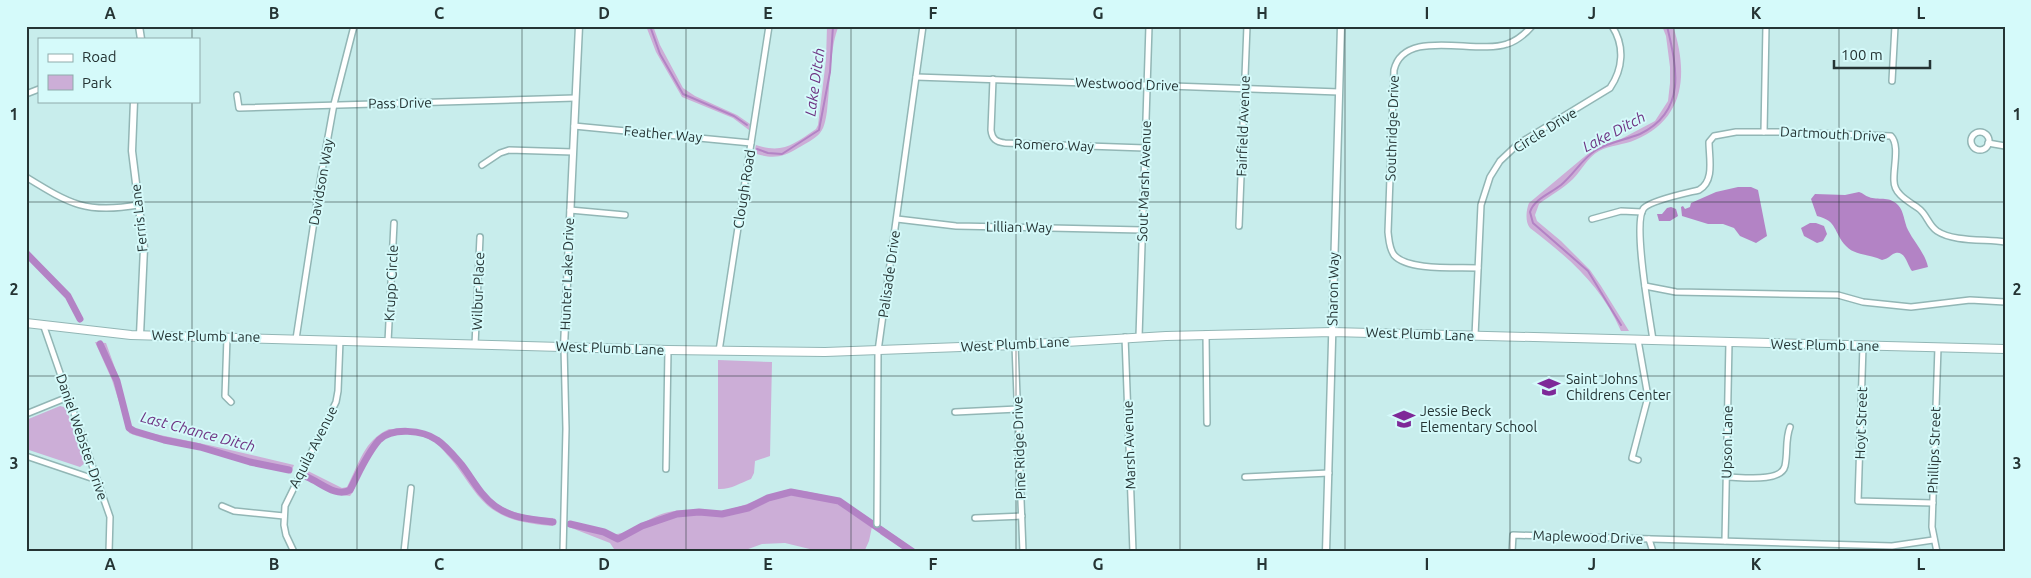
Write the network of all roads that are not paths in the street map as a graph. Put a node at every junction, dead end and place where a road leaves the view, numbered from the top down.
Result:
1 (354, 26) edge
2 (578, 26) edge
3 (769, 26) edge
4 (923, 26) edge
5 (1149, 26) edge
6 (1246, 26) edge
7 (1341, 26) edge
8 (1532, 26) edge
9 (1612, 26) edge
10 (1766, 26) edge
11 (1895, 26) edge
12 (916, 76) junction
13 (993, 79) junction
14 (1892, 81) dead end
15 (1147, 85) junction
16 (1244, 88) junction
17 (38, 89) edge
18 (1339, 92) junction
19 (26, 94) edge
20 (237, 95) dead end
21 (575, 98) junction
22 (134, 102) edge
23 (334, 104) junction
24 (574, 126) junction
25 (1764, 132) junction
26 (751, 143) junction
27 (1988, 143) dead end
28 (2005, 146) edge
29 (1145, 148) junction
30 (573, 152) junction
31 (482, 165) dead end
32 (26, 178) edge
33 (138, 205) junction
34 (570, 210) junction
35 (1642, 212) junction
36 (625, 215) dead end
37 (896, 219) junction
38 (1592, 219) dead end
39 (394, 223) dead end
40 (1239, 226) dead end
41 (1142, 230) junction
42 (480, 237) dead end
43 (2005, 242) edge
44 (1478, 268) junction
45 (1645, 286) junction
46 (2005, 302) edge
47 (26, 323) edge
48 (42, 324) junction
49 (1332, 332) junction
50 (1206, 334) junction
51 (140, 335) junction
52 (1476, 336) junction
53 (227, 337) junction
54 (1138, 337) junction
55 (1125, 338) junction
56 (296, 339) junction
57 (340, 340) junction
58 (1638, 340) junction
59 (1654, 340) junction
60 (388, 342) junction
61 (1729, 342) junction
62 (475, 344) junction
63 (1016, 344) junction
64 (1863, 346) junction
65 (564, 347) junction
66 (1938, 348) junction
67 (2005, 349) edge
68 (668, 350) junction
69 (719, 351) junction
70 (878, 351) junction
71 (68, 397) junction
72 (231, 402) dead end
73 (1018, 409) junction
74 (955, 412) dead end
75 (26, 414) edge
76 (1207, 423) dead end
77 (1790, 427) dead end
78 (26, 456) edge
79 (1638, 460) dead end
80 (666, 469) dead end
81 (1329, 473) junction
82 (1244, 477) dead end
83 (1726, 477) junction
84 (97, 480) junction
85 (411, 488) dead end
86 (1933, 504) junction
87 (222, 506) dead end
88 (284, 516) junction
89 (1022, 516) junction
90 (975, 518) dead end
91 (877, 524) dead end
92 (1648, 539) junction
93 (1933, 540) junction
94 (1725, 541) junction
95 (109, 552) edge
96 (294, 552) edge
97 (404, 552) edge
98 (563, 552) edge
99 (1023, 552) edge
100 (1133, 552) edge
101 (1326, 552) edge
102 (1512, 552) edge
103 (1653, 552) edge
104 (1936, 552) edge

1 - 23 street, Davidson Way
2 - 21 street, Hunter Lake Drive
3 - 26 street, Clough Road
4 - 12 street, Palisade Drive
5 - 15 street, Sout Marsh Avenue
6 - 16 street, Fairfield Avenue
7 - 18 street, Sharon Way
8 - 44 street, Southridge Drive
9 - 44 street, Circle Drive
10 - 25 street
11 - 14 street
12 - 13 street, Westwood Drive
12 - 37 street, Palisade Drive
13 - 15 street, Westwood Drive
13 - 29 street, Romero Way
15 - 16 street, Westwood Drive
15 - 29 street, Sout Marsh Avenue
16 - 18 street, Westwood Drive
16 - 40 street, Fairfield Avenue
17 - 19 street
18 - 49 street, Sharon Way
20 - 23 street, Pass Drive
21 - 23 street, Pass Drive
21 - 24 street, Hunter Lake Drive
22 - 33 street, Ferris Lane
23 - 56 street, Davidson Way
24 - 26 street, Feather Way
24 - 30 street, Hunter Lake Drive
25 - 35 street, Dartmouth Drive
25 - 43 street, Dartmouth Drive
26 - 69 street, Clough Road
27 - 28 street
29 - 41 street, Sout Marsh Avenue
30 - 31 street
30 - 34 street, Hunter Lake Drive
32 - 33 street
33 - 51 street, Ferris Lane
34 - 36 street
34 - 65 street, Hunter Lake Drive
35 - 38 street, Dartmouth Drive
35 - 45 street
37 - 41 street, Lillian Way
37 - 70 street, Palisade Drive
39 - 60 street, Krupp Circle
41 - 54 street, Sout Marsh Avenue
42 - 62 street, Wilbur Place
44 - 52 street, Circle Drive
45 - 46 street
45 - 59 street
47 - 48 main road, West Plumb Lane
48 - 51 main road, West Plumb Lane
48 - 71 street, Daniel Webster Drive
49 - 50 main road, West Plumb Lane
49 - 52 main road, West Plumb Lane
49 - 81 street, Sharon Way
50 - 54 main road, West Plumb Lane
50 - 76 street
51 - 53 main road, West Plumb Lane
52 - 58 main road, West Plumb Lane
53 - 56 main road, West Plumb Lane
53 - 72 street
54 - 55 main road, West Plumb Lane
55 - 63 main road, West Plumb Lane
55 - 100 street, Marsh Avenue
56 - 57 main road, West Plumb Lane
57 - 60 main road, West Plumb Lane
57 - 88 street, Aquila Avenue
58 - 59 main road, West Plumb Lane
58 - 79 street
59 - 61 main road, West Plumb Lane
60 - 62 main road, West Plumb Lane
61 - 64 main road, West Plumb Lane
61 - 83 street, Upson Lane
62 - 65 main road, West Plumb Lane
63 - 70 main road, West Plumb Lane
63 - 73 street, Pine Ridge Drive
64 - 66 main road, West Plumb Lane
64 - 86 street, Hoyt Street
65 - 68 main road, West Plumb Lane
65 - 98 street, Hunter Lake Drive
66 - 67 main road, West Plumb Lane
66 - 86 street, Phillips Street
68 - 69 main road, West Plumb Lane
68 - 80 street
69 - 70 main road, West Plumb Lane
70 - 91 street, Palisade Drive
71 - 75 street
71 - 84 street, Daniel Webster Drive
73 - 74 street
73 - 89 street, Pine Ridge Drive
77 - 83 street
78 - 84 street
81 - 82 street
81 - 101 street, Sharon Way
83 - 94 street, Upson Lane
84 - 95 street, Daniel Webster Drive
85 - 97 street
86 - 93 street, Phillips Street
87 - 88 street
88 - 96 street, Aquila Avenue
89 - 90 street
89 - 99 street, Pine Ridge Drive
92 - 94 street, Maplewood Drive
92 - 102 street, Maplewood Drive
92 - 103 street
93 - 94 street, Maplewood Drive
93 - 104 street, Phillips Street

